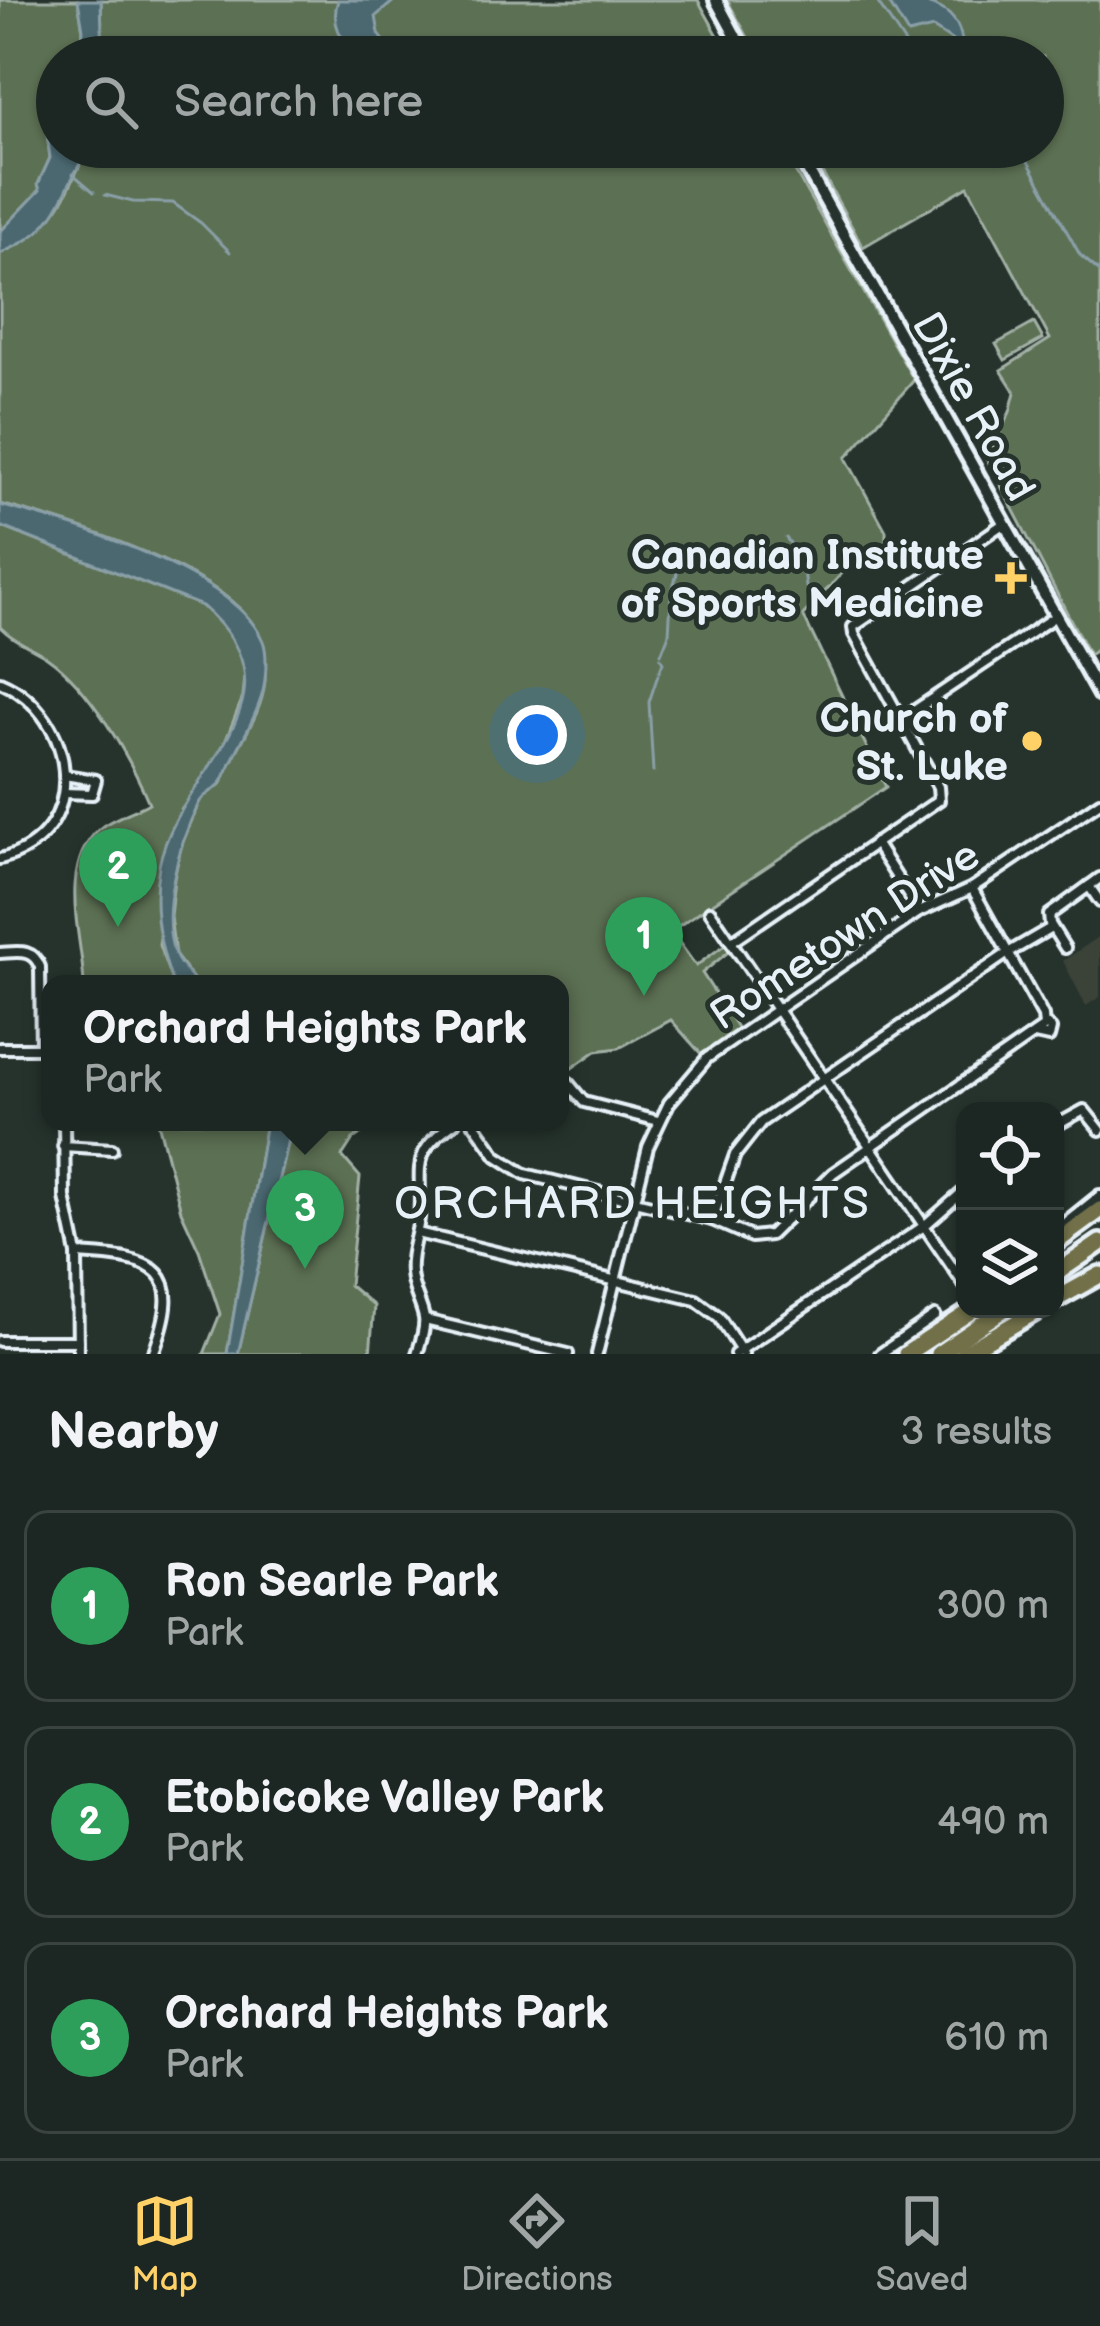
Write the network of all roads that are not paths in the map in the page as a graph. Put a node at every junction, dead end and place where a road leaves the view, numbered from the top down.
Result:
1 (716, 0) edge
2 (736, 36) edge
3 (807, 168) edge
4 (1003, 524) junction
5 (1054, 617) junction
6 (0, 682) edge
7 (1100, 695) edge
8 (902, 718) junction
9 (64, 776) junction
10 (64, 793) junction
11 (1100, 802) edge
12 (875, 843) junction
13 (0, 859) edge
14 (1100, 878) edge
15 (1090, 886) junction
16 (972, 888) junction
17 (1100, 902) edge
18 (710, 911) dead end
19 (919, 911) junction
20 (1052, 928) junction
21 (731, 942) junction
22 (1065, 948) dead end
23 (0, 952) edge
24 (1008, 952) junction
25 (41, 980) edge
26 (779, 1009) junction
27 (0, 1048) edge
28 (41, 1048) edge
29 (824, 1078) junction
30 (569, 1084) edge
31 (658, 1121) junction
32 (1064, 1121) edge
33 (1100, 1130) edge
34 (64, 1131) edge
35 (442, 1131) edge
36 (479, 1131) edge
37 (63, 1146) junction
38 (872, 1146) junction
39 (112, 1149) dead end
40 (1100, 1197) edge
41 (956, 1198) edge
42 (634, 1200) junction
43 (1100, 1210) edge
44 (712, 1220) junction
45 (1100, 1222) edge
46 (924, 1226) junction
47 (1064, 1226) edge
48 (417, 1233) junction
49 (1064, 1236) edge
50 (1100, 1243) edge
51 (1064, 1247) edge
52 (77, 1254) junction
53 (1064, 1268) edge
54 (956, 1273) edge
55 (1100, 1275) edge
56 (616, 1281) junction
57 (1064, 1295) edge
58 (935, 1316) dead end
59 (961, 1318) edge
60 (991, 1318) edge
61 (1025, 1318) edge
62 (425, 1320) junction
63 (0, 1341) edge
64 (78, 1341) junction
65 (740, 1353) edge
66 (78, 1354) edge
67 (153, 1354) edge
68 (417, 1354) edge
69 (568, 1354) edge
70 (597, 1354) edge
71 (880, 1354) edge
72 (907, 1354) edge
73 (938, 1354) edge
74 (963, 1354) edge

1 - 2 main road
3 - 4 main road, Dixie Road
4 - 5 main road, Dixie Road
4 - 8 street
5 - 7 main road, Dixie Road
5 - 8 street
6 - 9 street
8 - 12 street
9 - 10 street
9 - 10 street
10 - 13 street
11 - 16 street, Rometown Drive
12 - 19 street
12 - 21 street
14 - 15 street
15 - 17 street
15 - 20 street
16 - 19 street, Rometown Drive
16 - 24 street
18 - 21 street
19 - 26 street, Rometown Drive
20 - 22 street
20 - 24 street
21 - 26 street
23 - 25 street
24 - 29 street
24 - 38 street
26 - 29 street
26 - 31 street, Rometown Drive
27 - 28 street
29 - 38 street
29 - 44 street
30 - 31 street
31 - 42 street, Rometown Drive
32 - 33 street
34 - 37 street
35 - 48 street
36 - 42 street
37 - 39 street
37 - 52 street
38 - 44 street
38 - 46 street
40 - 47 main road
41 - 46 street
42 - 44 street
42 - 56 street, Rometown Drive
43 - 49 highway
45 - 51 highway
46 - 54 street
46 - 65 street
48 - 56 street
48 - 62 street
50 - 53 highway
52 - 64 street
52 - 67 street
55 - 57 highway
56 - 65 street
56 - 70 street, Rometown Drive
58 - 71 street
59 - 72 highway
60 - 73 highway
61 - 74 highway
62 - 68 street
62 - 69 street
63 - 64 street
64 - 66 street

